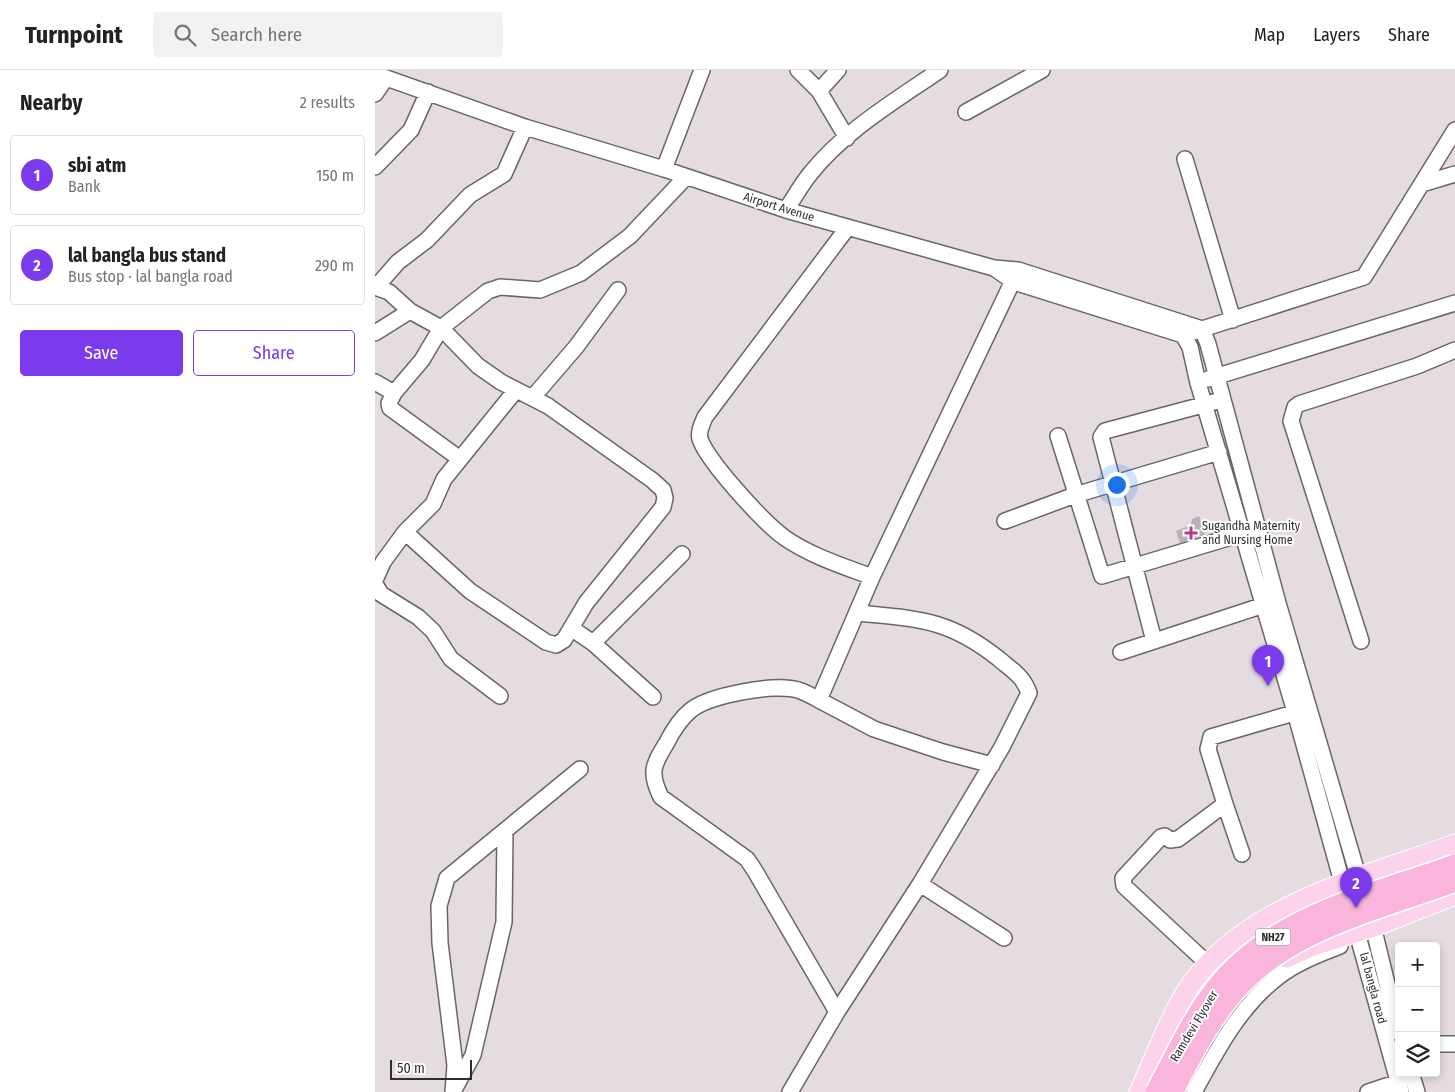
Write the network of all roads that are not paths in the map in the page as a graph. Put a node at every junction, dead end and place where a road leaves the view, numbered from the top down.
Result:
1 (702, 70) edge
2 (798, 70) edge
3 (838, 70) edge
4 (1042, 70) edge
5 (932, 72) edge
6 (381, 76) edge
7 (428, 92) junction
8 (819, 92) junction
9 (375, 94) edge
10 (966, 112) dead end
11 (525, 127) junction
12 (1455, 130) edge
13 (847, 138) junction
14 (1185, 159) dead end
15 (375, 167) edge
16 (664, 169) junction
17 (1455, 174) edge
18 (685, 178) junction
19 (1422, 184) junction
20 (786, 210) junction
21 (848, 227) junction
22 (1016, 276) junction
23 (375, 287) edge
24 (618, 290) dead end
25 (1455, 302) edge
26 (410, 311) junction
27 (1233, 320) junction
28 (441, 328) junction
29 (1201, 330) junction
30 (375, 333) edge
31 (1183, 335) junction
32 (1455, 350) edge
33 (1216, 377) junction
34 (1198, 382) junction
35 (376, 385) edge
36 (516, 390) junction
37 (394, 393) junction
38 (533, 397) junction
39 (1222, 400) junction
40 (1205, 404) junction
41 (1058, 436) dead end
42 (1219, 452) junction
43 (460, 459) junction
44 (1114, 485) junction
45 (1075, 495) junction
46 (1005, 521) dead end
47 (1250, 531) junction
48 (405, 532) junction
49 (682, 554) dead end
50 (1135, 566) junction
51 (872, 577) junction
52 (375, 580) edge
53 (375, 584) edge
54 (1271, 603) junction
55 (857, 613) junction
56 (571, 628) junction
57 (1361, 641) dead end
58 (1154, 642) junction
59 (593, 643) junction
60 (1121, 652) dead end
61 (500, 696) dead end
62 (653, 697) dead end
63 (819, 700) junction
64 (1302, 710) junction
65 (992, 765) junction
66 (580, 768) dead end
67 (1334, 797) junction
68 (1319, 800) junction
69 (1225, 804) junction
70 (505, 830) junction
71 (1455, 844) edge
72 (1241, 854) dead end
73 (1455, 865) edge
74 (1350, 881) junction
75 (1455, 881) edge
76 (920, 884) junction
77 (1455, 895) edge
78 (1364, 932) junction
79 (1005, 938) dead end
80 (1208, 964) junction
81 (837, 1012) junction
82 (1399, 1032) edge
83 (1440, 1044) edge
84 (1455, 1044) edge
85 (1412, 1077) edge
86 (1399, 1087) edge
87 (453, 1091) edge
88 (790, 1092) edge
89 (1139, 1092) edge
90 (1156, 1092) edge
91 (1173, 1092) edge
92 (1192, 1092) edge
93 (1368, 1092) edge
94 (1417, 1092) edge

1 - 16 street
2 - 8 street
3 - 8 street
4 - 10 street
5 - 13 street
6 - 7 street, Airport Avenue
6 - 9 street
7 - 11 street, Airport Avenue
7 - 15 street
8 - 13 street
11 - 16 street, Airport Avenue
11 - 23 street
12 - 19 street
13 - 20 street
14 - 27 street
16 - 18 street, Airport Avenue
17 - 19 street
18 - 20 street, Airport Avenue
18 - 28 street
19 - 27 street
20 - 21 street, Airport Avenue
21 - 22 street, Airport Avenue
21 - 51 street
22 - 29 street
22 - 31 street, Airport Avenue
22 - 51 street
23 - 26 street
24 - 38 street
25 - 33 street
26 - 28 street
26 - 30 street
27 - 29 street
28 - 36 street
28 - 37 street
29 - 31 street
29 - 33 street
31 - 34 street
32 - 57 street
33 - 34 street
33 - 39 street
34 - 40 street
35 - 37 street
36 - 38 street
36 - 43 street
37 - 43 street
38 - 56 street
39 - 40 street
39 - 47 street
40 - 42 street
40 - 44 street
41 - 45 street
42 - 44 street
42 - 47 street
43 - 48 street
44 - 45 street
44 - 50 street
45 - 46 street
45 - 50 street
47 - 50 street
47 - 54 street
48 - 52 street
48 - 56 street
49 - 59 street
50 - 58 street
51 - 55 street
53 - 61 street
54 - 58 street
54 - 64 street
55 - 63 street
55 - 65 street
56 - 59 street
58 - 60 street
59 - 62 street
63 - 65 street
63 - 81 street
64 - 67 street
64 - 68 street
64 - 69 street
65 - 76 street
66 - 70 street
67 - 68 street
67 - 74 street
68 - 74 street
69 - 72 street
69 - 80 street
70 - 87 street
70 - 87 street
71 - 74 main road
73 - 90 highway, Ramdevi Flyover / NH27, bridge
74 - 78 street, lal bangla road
74 - 80 main road
75 - 91 highway, Ramdevi Flyover / NH27, bridge
76 - 79 street
76 - 81 street
77 - 78 main road
78 - 82 street, lal bangla road
78 - 86 street, lal bangla road
78 - 92 main road
80 - 89 main road
81 - 88 street
83 - 84 street
85 - 94 street
86 - 93 street

